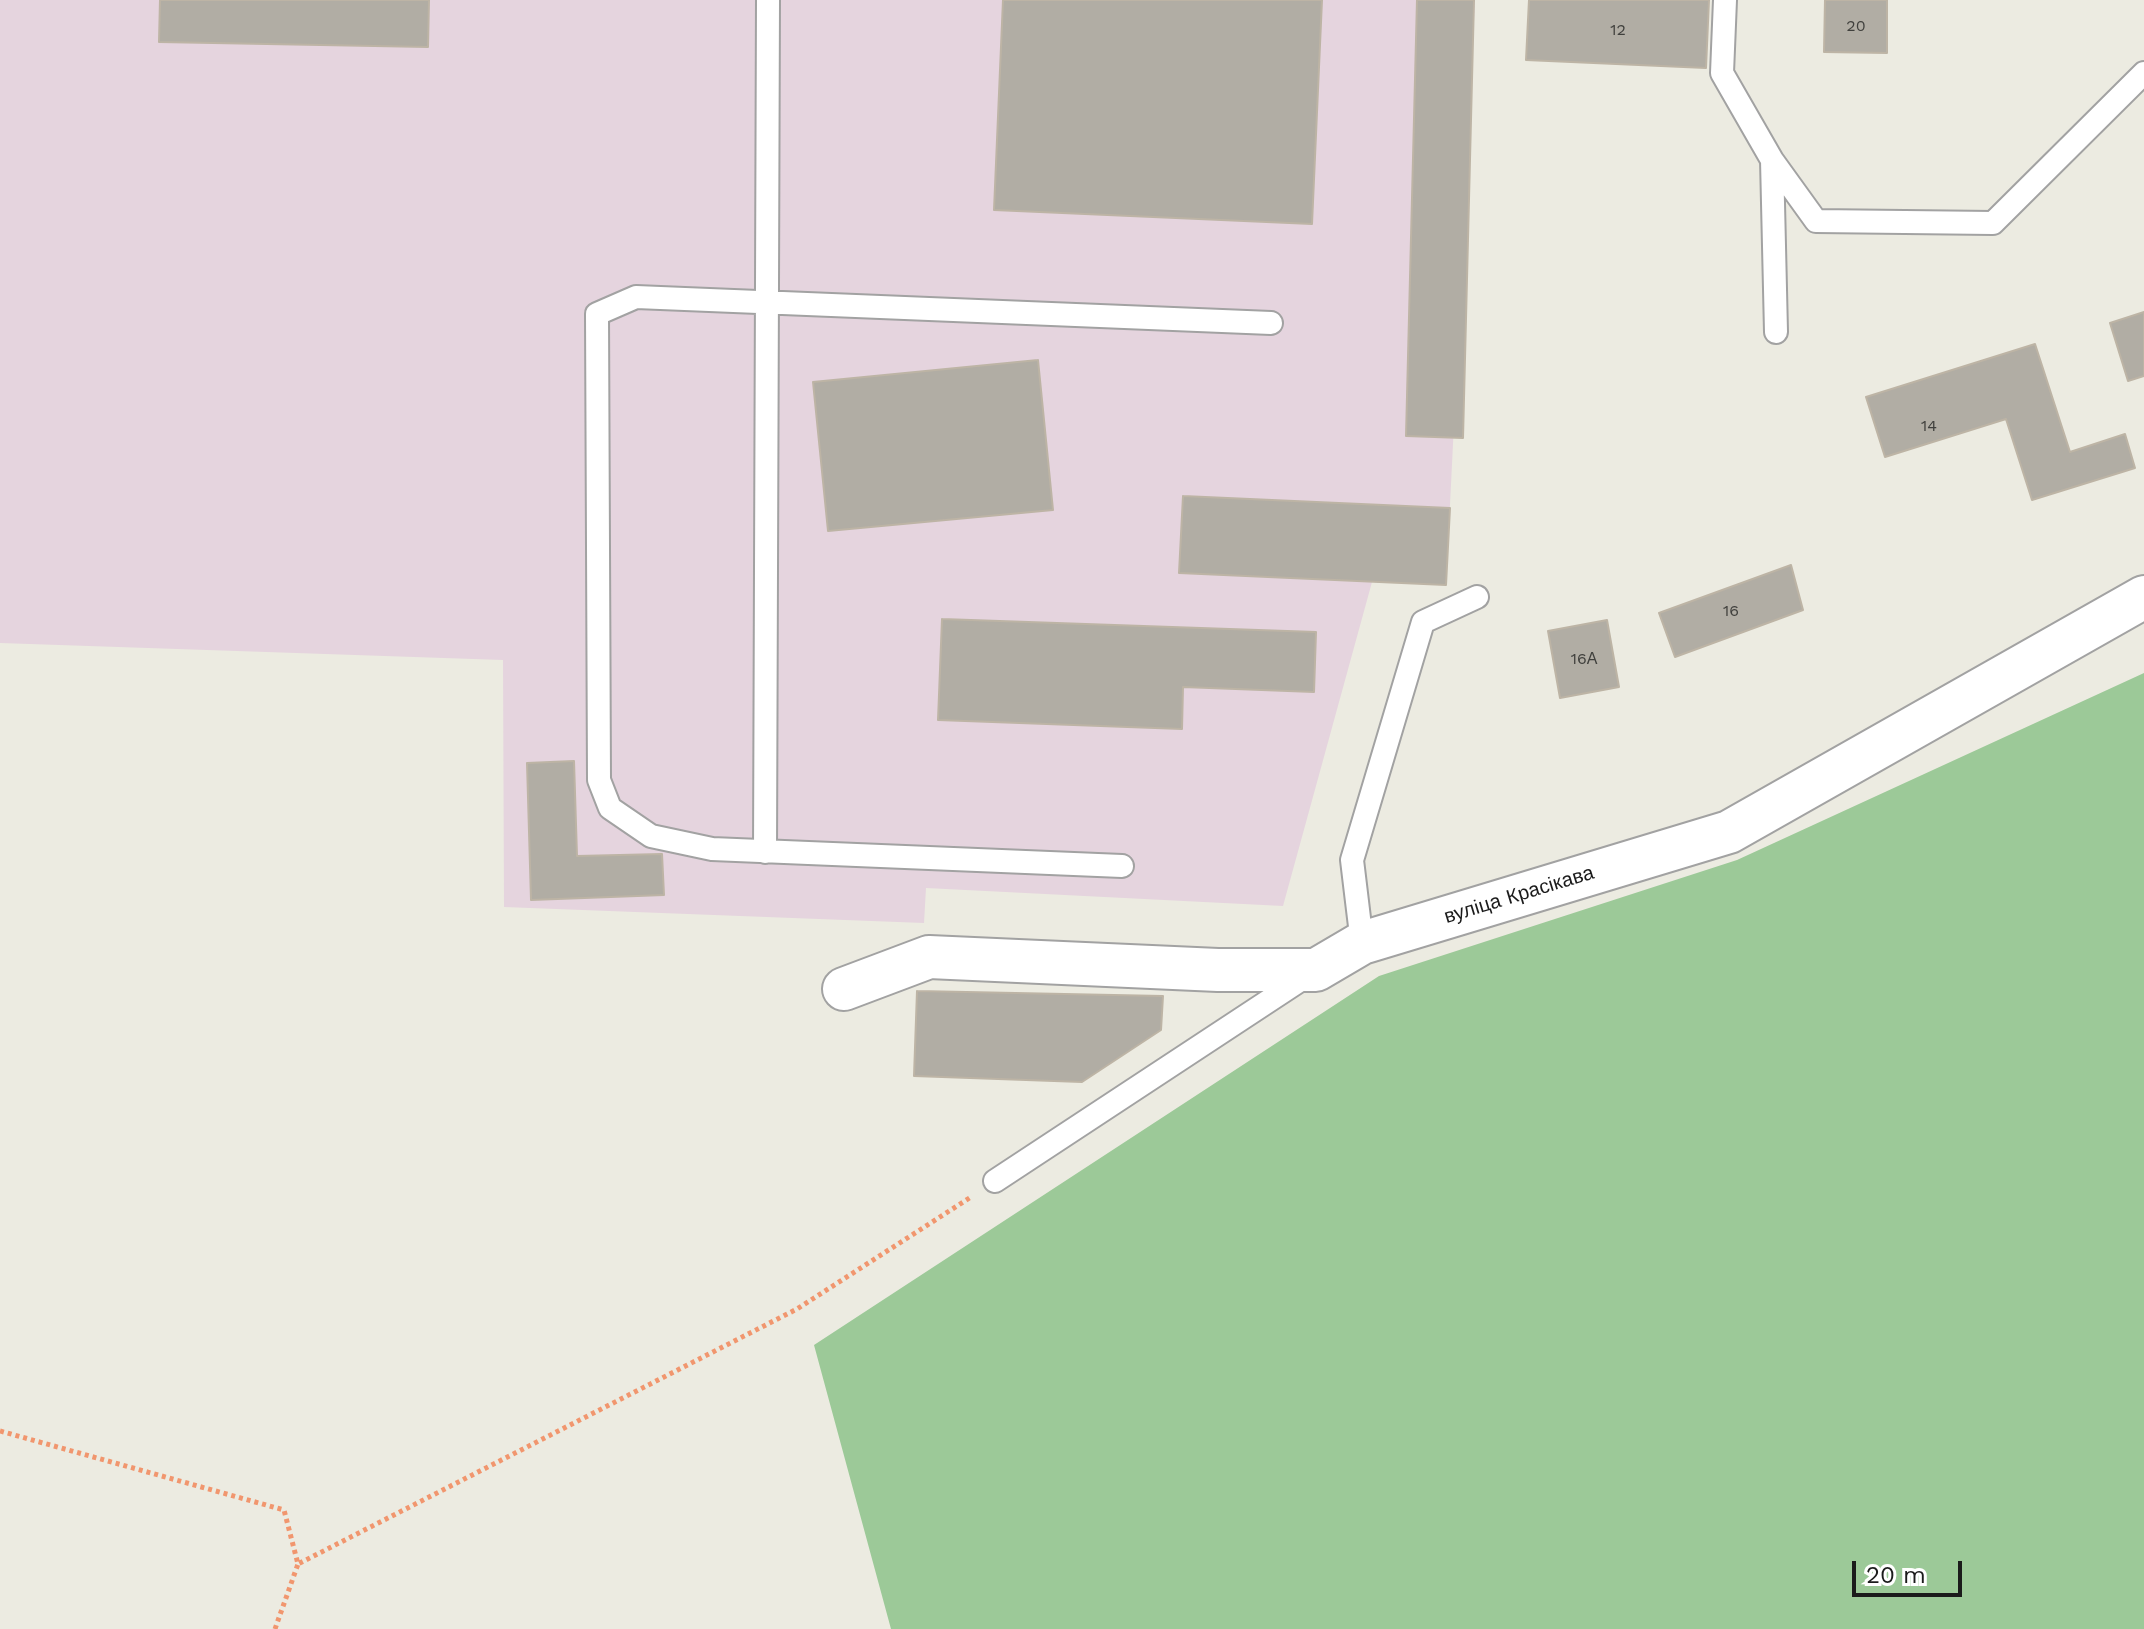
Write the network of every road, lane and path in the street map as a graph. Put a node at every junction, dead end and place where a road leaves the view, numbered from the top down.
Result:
1 (768, 0) edge
2 (1725, 0) edge
3 (2144, 73) edge
4 (1772, 160) junction
5 (767, 300) junction
6 (1271, 323) dead end
7 (1776, 332) dead end
8 (1477, 597) dead end
9 (2144, 597) edge
10 (765, 852) junction
11 (1122, 866) dead end
12 (1362, 943) junction
13 (1316, 970) junction
14 (844, 989) dead end
15 (995, 1181) joint
16 (0, 1431) edge
17 (298, 1564) junction
18 (275, 1629) edge

1 - 5 lane
2 - 4 lane
3 - 4 lane
4 - 7 lane
5 - 6 lane
5 - 10 lane
5 - 10 lane
8 - 12 lane
9 - 12 street, вуліца Красікава
10 - 11 lane
12 - 13 street, вуліца Красікава
13 - 14 street
13 - 15 lane
15 - 17 path
16 - 17 path
17 - 18 path

